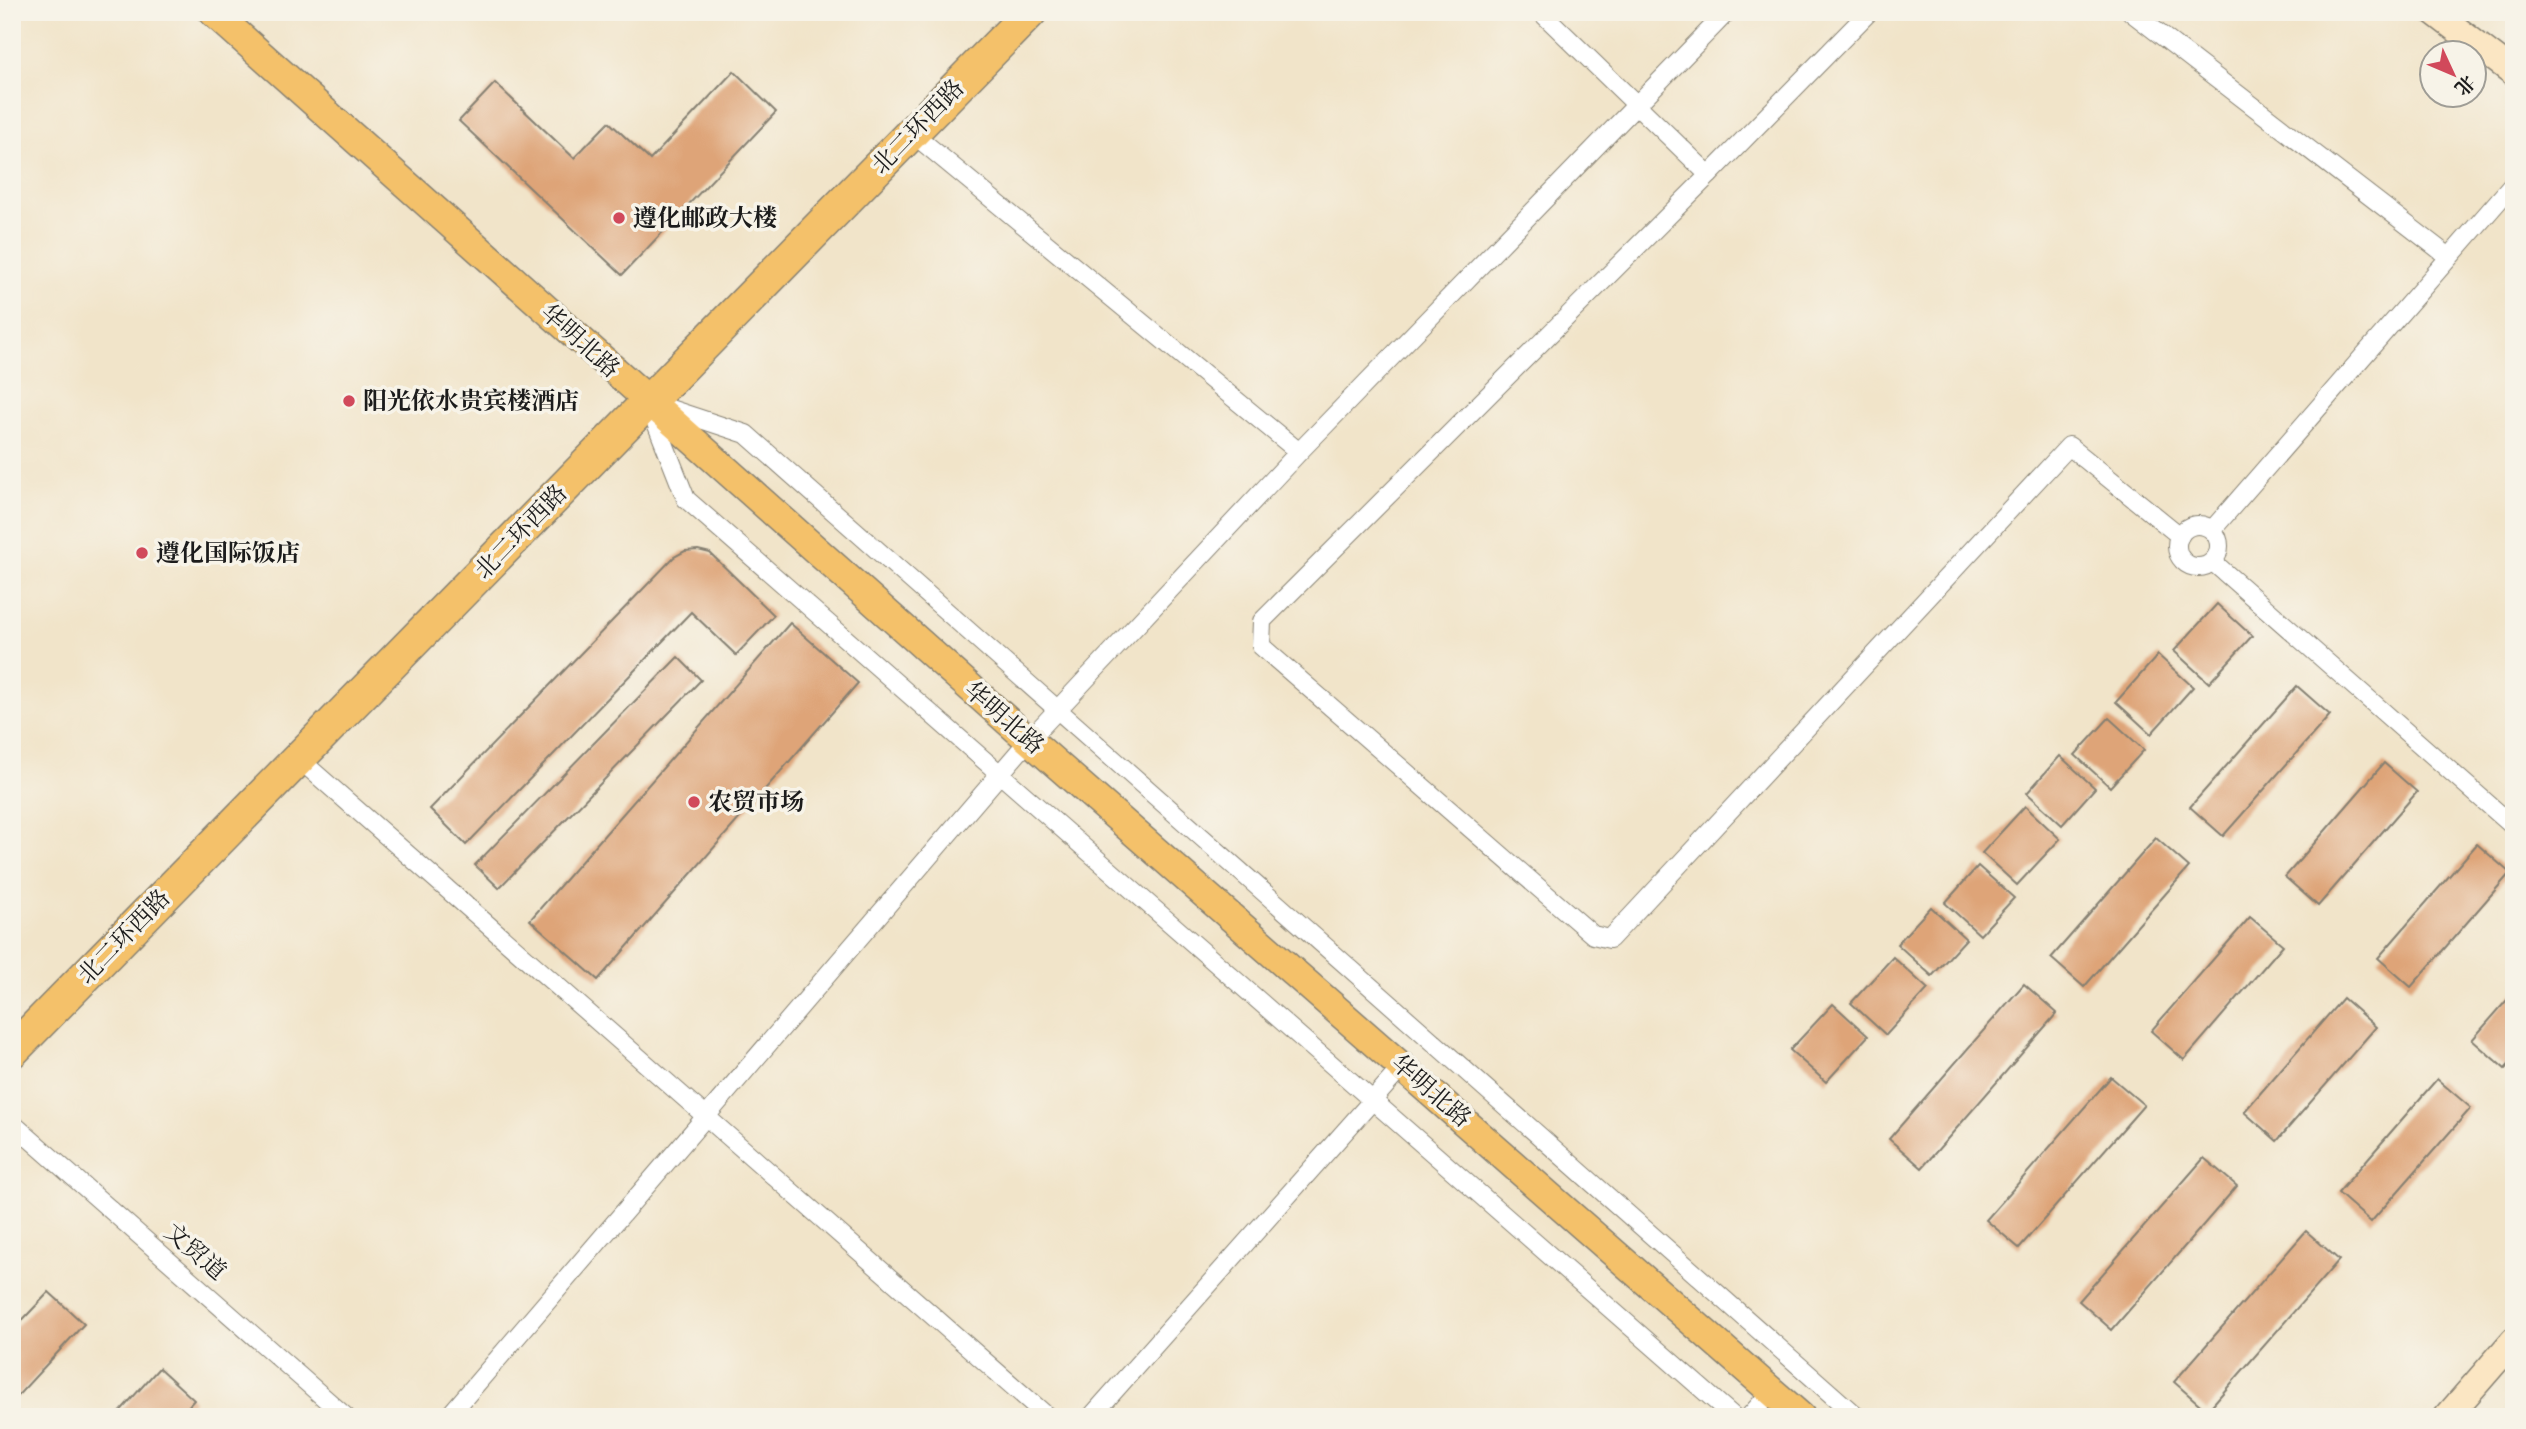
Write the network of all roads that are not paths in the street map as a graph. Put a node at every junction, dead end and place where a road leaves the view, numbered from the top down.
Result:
1 (212, 12) edge
2 (1030, 12) edge
3 (1541, 12) edge
4 (1727, 12) edge
5 (1870, 12) edge
6 (2131, 12) edge
7 (2434, 12) edge
8 (2514, 73) edge
9 (1637, 106) junction
10 (912, 133) junction
11 (1709, 175) junction
12 (2514, 183) edge
13 (2449, 257) junction
14 (648, 402) junction
15 (1298, 452) junction
16 (2212, 530) junction
17 (2180, 536) junction
18 (2213, 562) junction
19 (1058, 709) junction
20 (1029, 740) junction
21 (299, 759) junction
22 (1000, 774) junction
23 (2514, 827) edge
24 (12, 1052) edge
25 (1403, 1066) junction
26 (1372, 1100) junction
27 (706, 1117) junction
28 (12, 1123) edge
29 (2514, 1340) edge
30 (1772, 1391) junction
31 (346, 1417) edge
32 (448, 1417) edge
33 (1048, 1417) edge
34 (1091, 1417) edge
35 (1734, 1417) edge
36 (1749, 1417) edge
37 (1801, 1417) edge
38 (1857, 1417) edge
39 (2447, 1417) edge

1 - 14 main road, 华明北路
2 - 10 highway, 北二环西路
3 - 9 street
4 - 9 street
5 - 11 street
6 - 13 street
7 - 8 main road
9 - 11 street
9 - 15 street
10 - 14 highway, 北二环西路
10 - 15 street
11 - 17 street
12 - 13 street
13 - 16 street
14 - 19 street
14 - 20 main road, 华明北路
14 - 21 highway, 北二环西路
14 - 22 street
15 - 19 street
16 - 17 street
16 - 18 street
17 - 18 street
18 - 23 street
19 - 20 street
19 - 38 street
20 - 22 street
20 - 25 main road, 华明北路
21 - 24 highway, 北二环西路
21 - 27 street
22 - 26 street
22 - 27 street
25 - 26 street
25 - 30 main road, 华明北路
26 - 34 street
26 - 35 street
27 - 32 street
27 - 33 street
28 - 31 street, 文贸道
29 - 39 main road
30 - 36 street
30 - 37 main road, 华明北路

